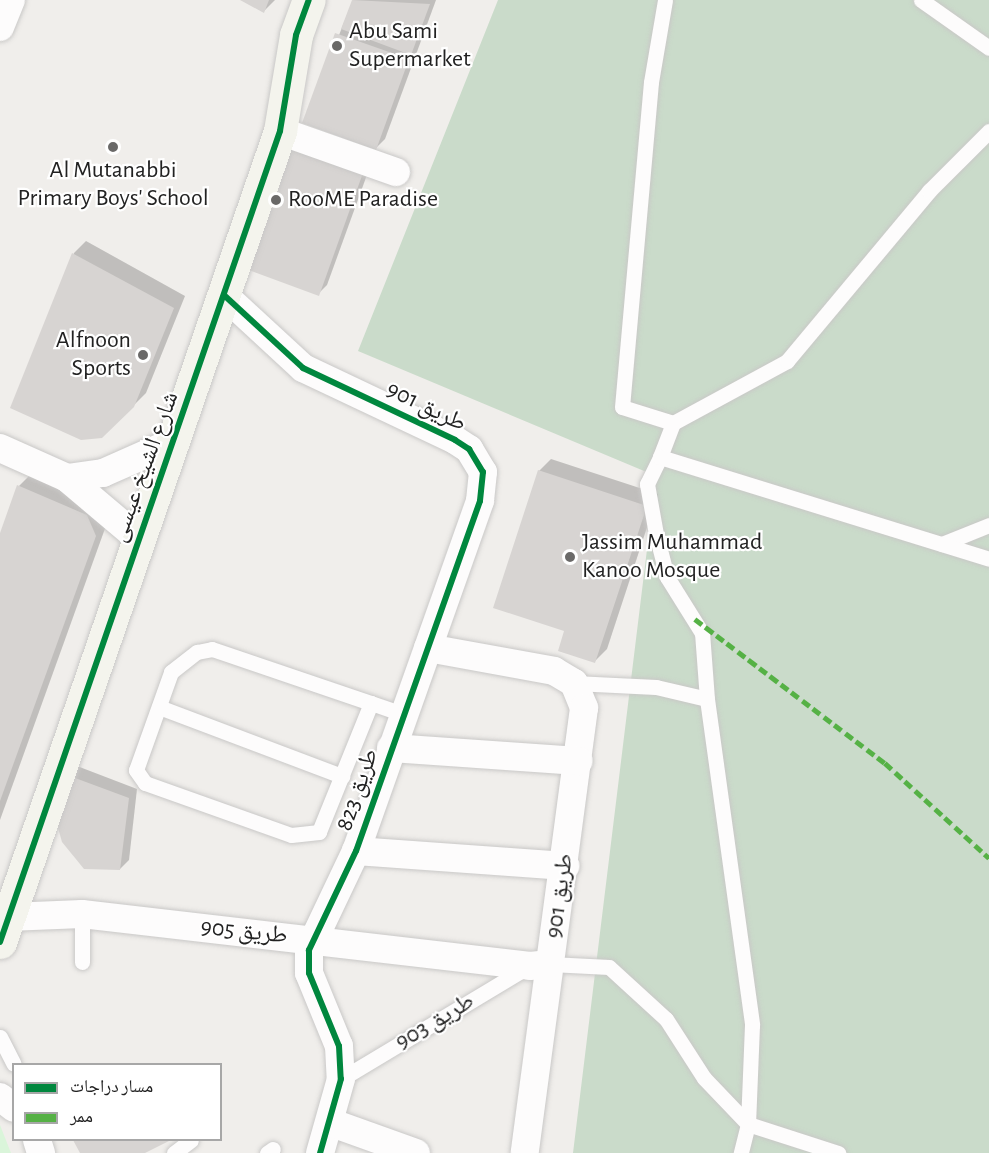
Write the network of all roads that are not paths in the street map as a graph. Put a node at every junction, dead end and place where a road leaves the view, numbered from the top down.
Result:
1 (11, 0) edge
2 (300, 0) edge
3 (309, 0) edge
4 (331, 0) edge
5 (665, 0) edge
6 (921, 0) edge
7 (0, 27) edge
8 (989, 48) edge
9 (295, 50) junction
10 (280, 131) junction
11 (989, 131) edge
12 (396, 172) dead end
13 (225, 296) junction
14 (673, 423) junction
15 (171, 443) junction
16 (0, 448) edge
17 (660, 457) junction
18 (67, 478) junction
19 (989, 525) edge
20 (138, 538) junction
21 (942, 543) junction
22 (989, 559) edge
23 (428, 648) junction
24 (574, 683) junction
25 (707, 699) junction
26 (371, 703) junction
27 (159, 707) junction
28 (403, 714) junction
29 (391, 748) junction
30 (579, 760) junction
31 (342, 776) junction
32 (356, 851) junction
33 (565, 866) junction
34 (82, 914) junction
35 (3, 924) edge
36 (313, 939) junction
37 (82, 962) dead end
38 (540, 965) junction
39 (0, 1037) edge
40 (13, 1063) edge
41 (340, 1078) junction
42 (0, 1097) edge
43 (12, 1106) edge
44 (332, 1124) junction
45 (748, 1124) junction
46 (190, 1141) edge
47 (174, 1153) edge
48 (320, 1153) edge
49 (416, 1153) edge
50 (525, 1153) edge
51 (741, 1153) edge
52 (838, 1153) edge

1 - 7 street
2 - 9 street
3 - 9 street, شارع الشيخ عيسى
4 - 9 street, شارع الشيخ عيسى
5 - 14 lane
6 - 8 lane
9 - 10 street, شارع الشيخ عيسى
10 - 12 street
10 - 13 street, شارع الشيخ عيسى
11 - 14 lane
13 - 15 street, شارع الشيخ عيسى
13 - 23 street, طريق 901
14 - 17 lane
15 - 18 street
15 - 20 street, شارع الشيخ عيسى
16 - 18 street
17 - 21 lane
17 - 25 lane
18 - 20 street
19 - 21 lane
20 - 35 street, شارع الشيخ عيسى
21 - 22 lane
23 - 24 street
23 - 28 street, طريق 823
24 - 25 lane
24 - 30 street, طريق 901
25 - 45 lane
26 - 27 lane
26 - 28 lane
26 - 31 lane
27 - 31 lane
27 - 31 lane
28 - 29 street, طريق 823
29 - 30 street
29 - 32 street, طريق 823
30 - 33 street, طريق 901
32 - 33 street
32 - 36 street, طريق 823
33 - 38 street, طريق 901
34 - 35 street, طريق 905
34 - 36 street, طريق 905
34 - 37 lane
36 - 38 street, طريق 905
36 - 41 street
38 - 41 lane, طريق 903
38 - 45 lane
38 - 50 street, طريق 901
39 - 40 lane
41 - 44 street
42 - 43 street
44 - 48 street
44 - 49 street
45 - 51 lane
45 - 52 lane
46 - 47 lane

